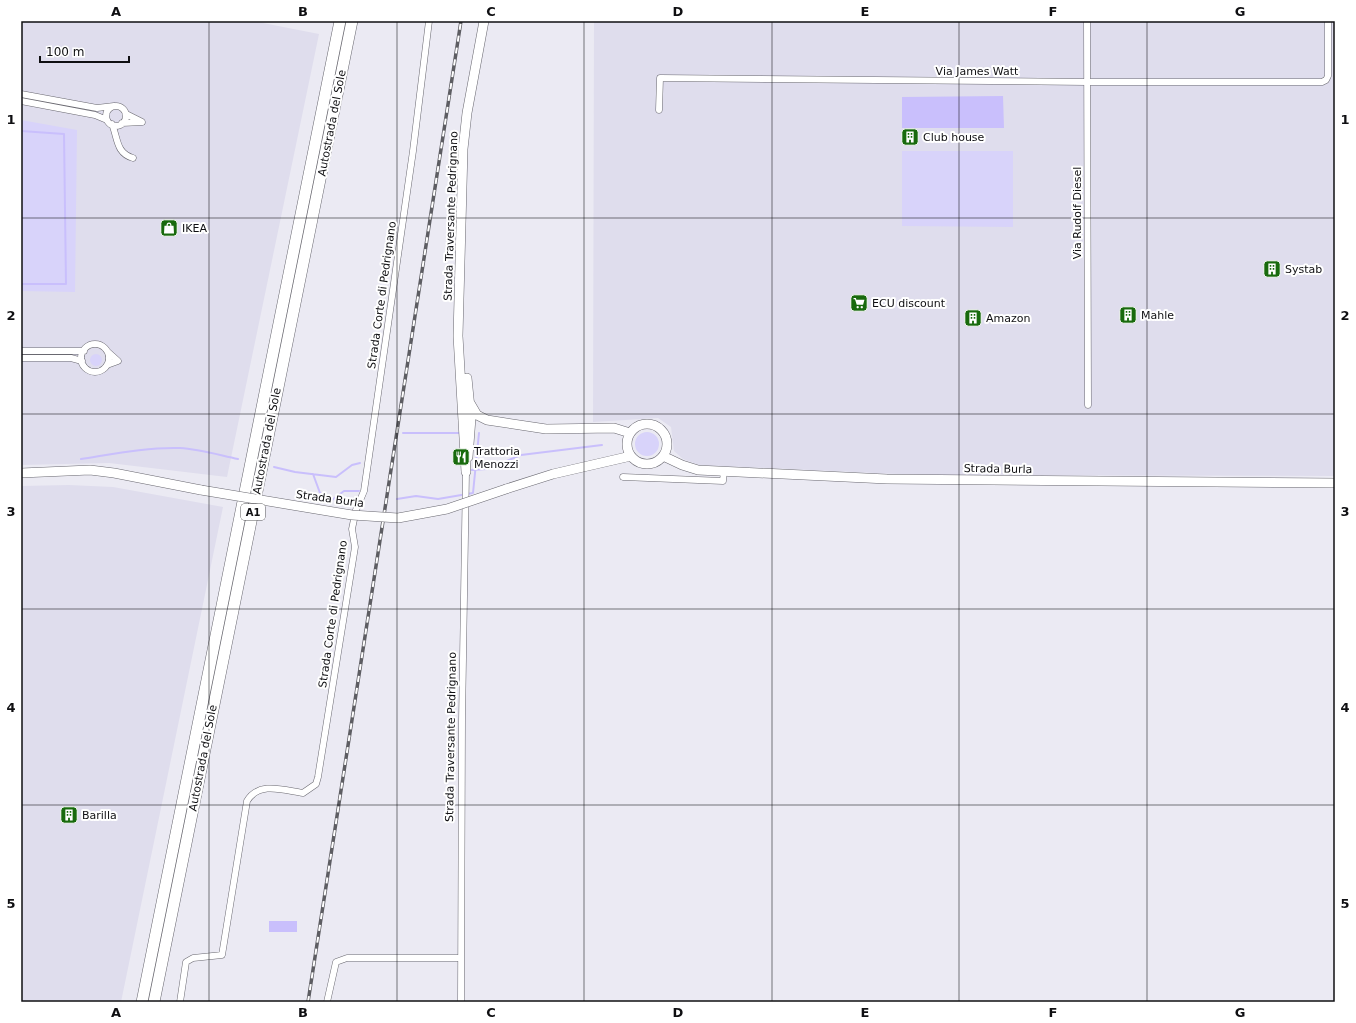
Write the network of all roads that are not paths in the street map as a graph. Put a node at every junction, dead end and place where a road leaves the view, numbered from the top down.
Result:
1 (340, 21) edge
2 (352, 21) edge
3 (429, 21) edge
4 (484, 21) edge
5 (1087, 21) edge
6 (1328, 21) edge
7 (1087, 82) junction
8 (21, 94) edge
9 (21, 101) edge
10 (114, 106) junction
11 (659, 110) dead end
12 (126, 114) junction
13 (110, 122) junction
14 (121, 124) junction
15 (117, 136) junction
16 (133, 158) dead end
17 (459, 318) junction
18 (21, 351) edge
19 (84, 351) junction
20 (108, 352) junction
21 (21, 358) edge
22 (82, 361) junction
23 (460, 362) junction
24 (107, 365) junction
25 (1088, 405) dead end
26 (474, 416) junction
27 (487, 420) junction
28 (464, 426) junction
29 (470, 433) junction
30 (630, 433) junction
31 (631, 456) junction
32 (663, 456) junction
33 (724, 471) junction
34 (466, 472) junction
35 (21, 473) edge
36 (623, 476) dead end
37 (1335, 483) edge
38 (461, 958) junction
39 (142, 1002) edge
40 (154, 1002) edge
41 (180, 1002) edge
42 (327, 1002) edge
43 (461, 1002) edge

1 - 39 highway, Autostrada del Sole / A1
2 - 40 highway, Autostrada del Sole / A1
3 - 41 street, Strada Corte di Pedrignano
4 - 17 main road, Strada Traversante Pedrignano
5 - 7 street, Via Rudolf Diesel
6 - 7 street, Via James Watt
7 - 11 street, Via James Watt
7 - 25 street, Via Rudolf Diesel
8 - 10 street
9 - 13 street
10 - 12 street
10 - 13 street
12 - 14 street
12 - 14 street
13 - 14 street
13 - 15 street
14 - 15 street
15 - 16 street
17 - 23 main road, Strada Traversante Pedrignano
17 - 26 main road, Strada Traversante Pedrignano
18 - 19 street
19 - 20 street
19 - 22 street
20 - 24 street
20 - 24 street
21 - 22 street
22 - 24 street
23 - 26 main road, Strada Traversante Pedrignano
23 - 28 main road, Strada Traversante Pedrignano
26 - 27 main road
26 - 28 main road
26 - 29 main road, Strada Traversante Pedrignano
27 - 29 main road
27 - 30 main road
28 - 34 main road, Strada Traversante Pedrignano
29 - 34 main road, Strada Traversante Pedrignano
30 - 31 main road
30 - 32 main road
31 - 32 main road
31 - 35 main road, Strada Burla, bridge
32 - 33 main road, Strada Burla
33 - 36 street
33 - 37 main road, Strada Burla
34 - 38 street, Strada Traversante Pedrignano
38 - 42 street
38 - 43 street, Strada Traversante Pedrignano

